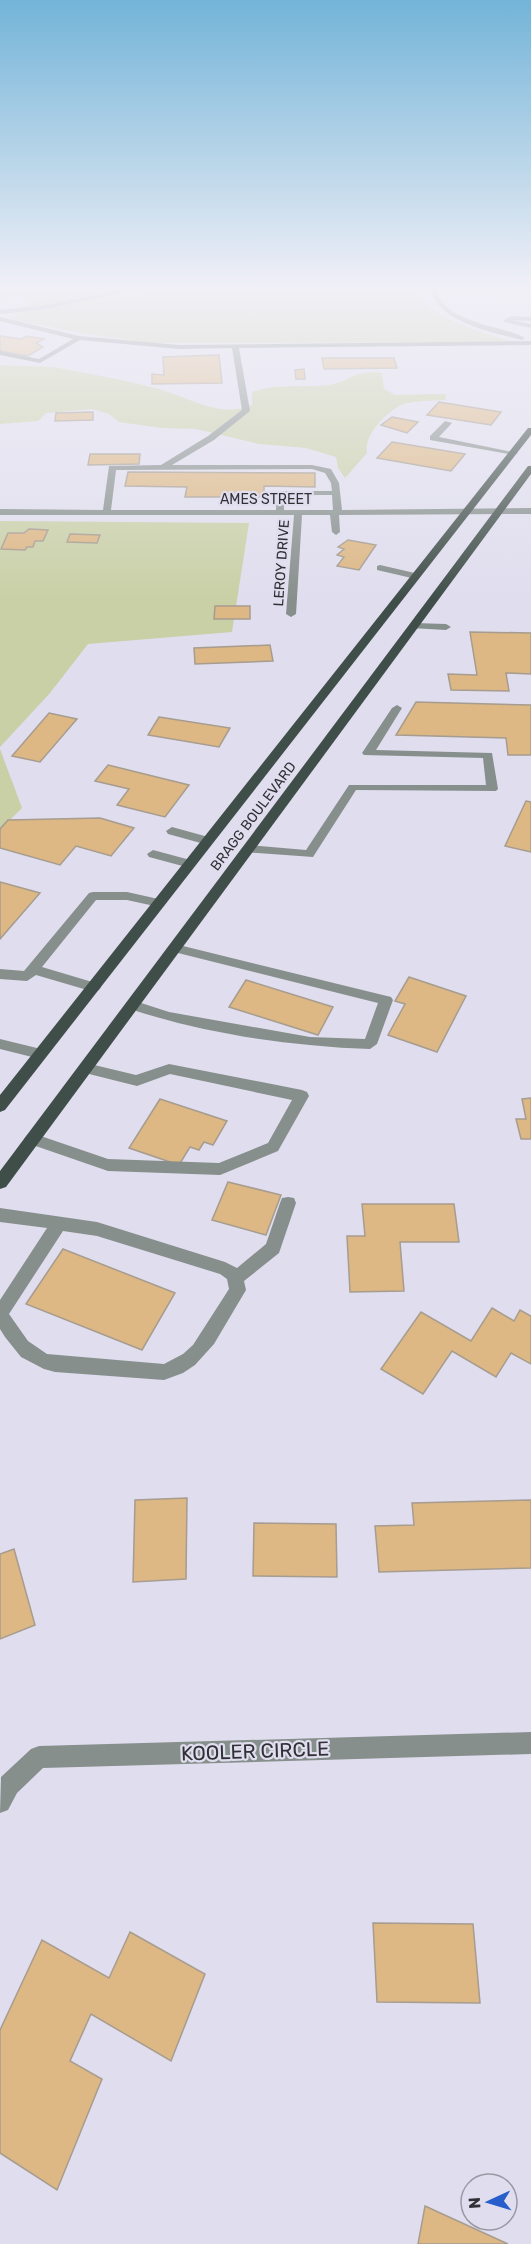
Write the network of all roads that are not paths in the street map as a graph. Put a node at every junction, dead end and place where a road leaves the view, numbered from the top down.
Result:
1 (242, 390) edge
2 (448, 423) dead end
3 (531, 430) edge
4 (513, 453) junction
5 (162, 468) junction
6 (531, 468) edge
7 (336, 493) junction
8 (531, 511) edge
9 (0, 512) edge
10 (107, 512) junction
11 (280, 513) junction
12 (298, 513) junction
13 (336, 513) junction
14 (465, 513) junction
15 (498, 513) junction
16 (336, 532) dead end
17 (380, 568) dead end
18 (416, 576) junction
19 (291, 614) dead end
20 (414, 626) junction
21 (446, 627) dead end
22 (398, 708) dead end
23 (172, 831) dead end
24 (208, 841) junction
25 (248, 849) junction
26 (153, 854) dead end
27 (190, 864) junction
28 (159, 903) junction
29 (175, 948) junction
30 (32, 969) junction
31 (0, 974) edge
32 (94, 987) junction
33 (132, 1005) junction
34 (0, 1044) edge
35 (40, 1054) junction
36 (86, 1068) junction
37 (0, 1106) edge
38 (32, 1139) junction
39 (0, 1183) edge
40 (288, 1203) dead end
41 (0, 1215) edge
42 (60, 1222) junction
43 (235, 1279) junction
44 (0, 1314) edge
45 (531, 1743) edge
46 (0, 1802) edge

1 - 5 street
2 - 4 street
3 - 4 main road, BRAGG BOULEVARD
4 - 14 main road, BRAGG BOULEVARD
5 - 7 street
5 - 10 street
6 - 15 main road, BRAGG BOULEVARD
7 - 11 street
7 - 13 street
8 - 15 street, AMES STREET
9 - 10 street, AMES STREET
10 - 11 street, AMES STREET
11 - 12 street, AMES STREET
12 - 13 street, AMES STREET
12 - 19 street, LEROY DRIVE
13 - 14 street, AMES STREET
13 - 16 street
14 - 15 street, AMES STREET
14 - 18 main road, BRAGG BOULEVARD
15 - 20 main road, BRAGG BOULEVARD
17 - 18 street
18 - 24 main road, BRAGG BOULEVARD
20 - 21 street
20 - 25 main road, BRAGG BOULEVARD
22 - 25 street
23 - 24 street
24 - 27 main road, BRAGG BOULEVARD
25 - 29 main road, BRAGG BOULEVARD
26 - 27 street
27 - 28 main road, BRAGG BOULEVARD
28 - 30 street
28 - 32 main road, BRAGG BOULEVARD
29 - 33 main road, BRAGG BOULEVARD
29 - 33 street
30 - 31 street
30 - 32 street
32 - 35 main road, BRAGG BOULEVARD
33 - 36 main road, BRAGG BOULEVARD
34 - 35 street
35 - 37 main road, BRAGG BOULEVARD
36 - 38 main road, BRAGG BOULEVARD
36 - 38 street
38 - 39 main road, BRAGG BOULEVARD
40 - 43 street
41 - 42 street
42 - 43 street
42 - 44 street
43 - 44 street
45 - 46 street, KOOLER CIRCLE

